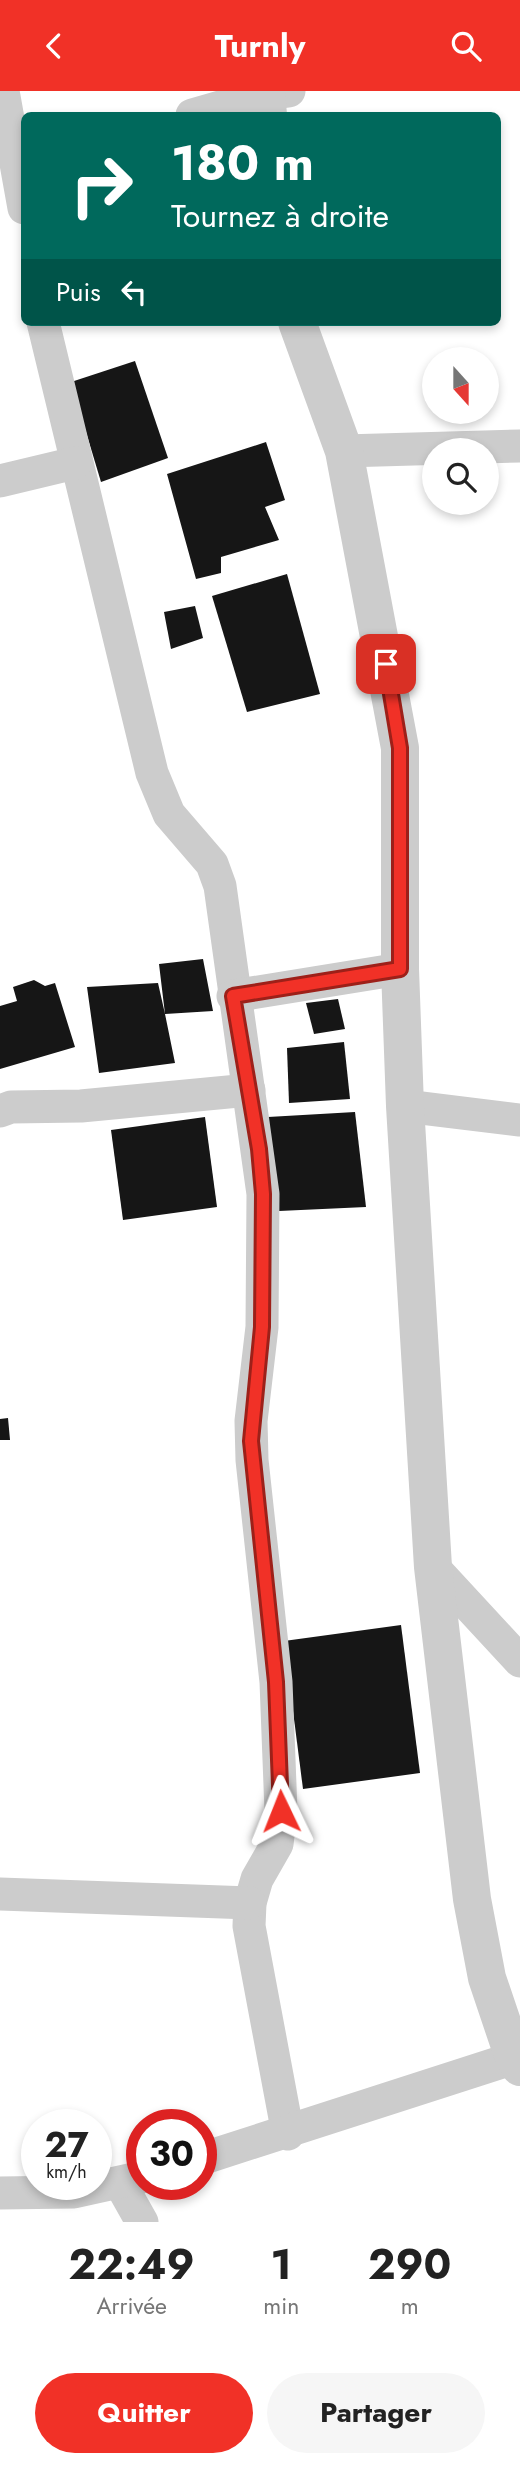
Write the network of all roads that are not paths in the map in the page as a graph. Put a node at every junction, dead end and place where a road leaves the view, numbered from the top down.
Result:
1 (2, 91) edge
2 (272, 98) edge
3 (206, 112) edge
4 (14, 167) edge
5 (21, 196) edge
6 (44, 326) edge
7 (298, 326) edge
8 (520, 446) edge
9 (344, 451) junction
10 (75, 463) junction
11 (0, 481) edge
12 (400, 969) junction
13 (233, 996) junction
14 (249, 1090) junction
15 (405, 1106) junction
16 (0, 1111) edge
17 (520, 1120) edge
18 (433, 1567) junction
19 (520, 1661) edge
20 (0, 1894) edge
21 (250, 1903) junction
22 (517, 2063) edge
23 (288, 2134) junction
24 (217, 2154) edge
25 (126, 2181) edge
26 (0, 2193) edge
27 (136, 2200) edge
28 (142, 2222) edge

1 - 4 street
2 - 3 street
4 - 5 street
6 - 10 street
7 - 9 street
8 - 9 street
9 - 12 street
10 - 11 street
10 - 13 street
12 - 13 street
12 - 15 street
13 - 14 street
14 - 16 street
14 - 21 street
15 - 17 street
15 - 18 street
18 - 19 street
18 - 22 street
20 - 21 street
21 - 23 street
22 - 23 street
23 - 24 street
25 - 26 street
27 - 28 street

